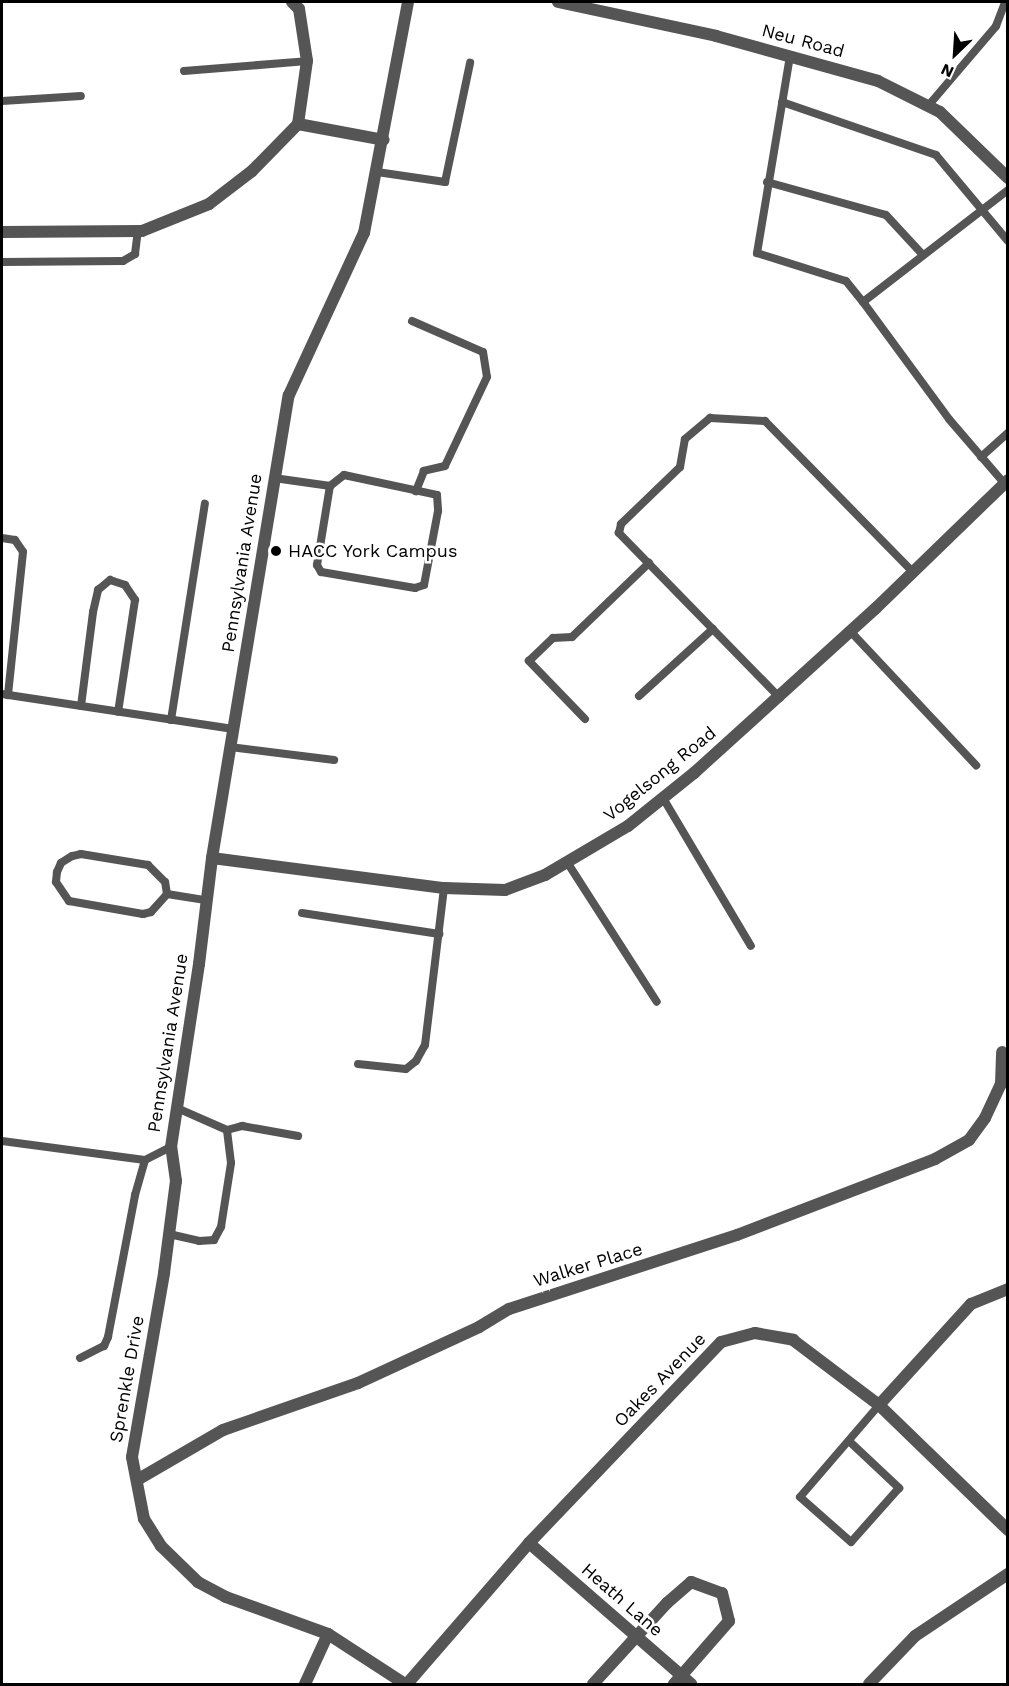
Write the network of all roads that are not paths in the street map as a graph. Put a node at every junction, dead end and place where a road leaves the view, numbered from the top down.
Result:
1 (292, 2) edge
2 (408, 2) edge
3 (558, 2) edge
4 (1005, 2) edge
5 (572, 3) edge
6 (790, 56) junction
7 (308, 61) junction
8 (470, 63) dead end
9 (184, 71) dead end
10 (81, 96) dead end
11 (2, 101) edge
12 (782, 102) junction
13 (928, 106) junction
14 (298, 124) junction
15 (384, 140) junction
16 (377, 172) junction
17 (1008, 178) edge
18 (768, 182) junction
19 (1008, 190) edge
20 (983, 208) junction
21 (138, 231) junction
22 (2, 232) edge
23 (1008, 241) edge
24 (923, 255) junction
25 (2, 262) edge
26 (863, 302) junction
27 (412, 321) dead end
28 (1008, 433) edge
29 (981, 457) junction
30 (274, 478) junction
31 (1006, 481) edge
32 (330, 486) junction
33 (416, 491) junction
34 (205, 504) dead end
35 (2, 538) edge
36 (649, 563) junction
37 (913, 572) junction
38 (712, 629) junction
39 (851, 632) junction
40 (5, 694) edge
41 (639, 696) dead end
42 (780, 698) junction
43 (81, 706) junction
44 (118, 712) junction
45 (585, 719) dead end
46 (171, 720) junction
47 (233, 729) junction
48 (230, 747) junction
49 (334, 760) dead end
50 (976, 765) dead end
51 (663, 798) junction
52 (212, 858) junction
53 (567, 862) junction
54 (444, 888) junction
55 (167, 894) junction
56 (206, 900) junction
57 (302, 913) dead end
58 (438, 934) junction
59 (751, 946) dead end
60 (657, 1002) dead end
61 (1002, 1052) dead end
62 (358, 1064) dead end
63 (177, 1108) junction
64 (227, 1130) junction
65 (298, 1136) dead end
66 (2, 1141) edge
67 (171, 1147) junction
68 (145, 1160) junction
69 (169, 1234) junction
70 (1008, 1288) edge
71 (80, 1358) dead end
72 (879, 1405) junction
73 (849, 1441) junction
74 (137, 1480) junction
75 (1008, 1530) edge
76 (529, 1543) junction
77 (1008, 1574) edge
78 (328, 1634) junction
79 (636, 1637) junction
80 (682, 1682) edge
81 (305, 1684) edge
82 (406, 1684) edge
83 (593, 1684) edge
84 (869, 1684) edge

1 - 7 street
2 - 15 street, Pennsylvania Avenue
3 - 5 street, Neu Road
4 - 13 lane
5 - 6 street, Neu Road
6 - 12 lane
6 - 13 street, Neu Road
7 - 9 lane
7 - 14 street
8 - 16 lane
10 - 11 lane
12 - 18 lane
12 - 20 lane
13 - 17 street, Neu Road
14 - 15 street
14 - 21 street
15 - 16 street, Pennsylvania Avenue
16 - 30 street, Pennsylvania Avenue
18 - 24 lane
18 - 26 lane
19 - 20 lane
20 - 23 lane
20 - 24 lane
21 - 22 street
21 - 25 lane
24 - 26 lane
26 - 29 lane
27 - 33 lane
28 - 29 lane
29 - 31 lane
30 - 32 lane
30 - 47 street, Pennsylvania Avenue
31 - 37 street, Vogelsong Road
32 - 33 lane
32 - 33 lane
34 - 46 lane
35 - 40 lane
36 - 37 lane
36 - 38 lane
36 - 45 lane
37 - 39 street, Vogelsong Road
38 - 41 lane
38 - 42 lane
39 - 42 street, Vogelsong Road
39 - 50 lane
40 - 43 lane
42 - 51 street, Vogelsong Road
43 - 44 lane
43 - 44 lane
44 - 46 lane
46 - 47 lane
47 - 48 street, Pennsylvania Avenue
48 - 49 lane
48 - 52 street, Pennsylvania Avenue
51 - 53 street, Vogelsong Road
51 - 59 lane
52 - 54 street, Vogelsong Road
52 - 56 street, Pennsylvania Avenue
53 - 54 street, Vogelsong Road
53 - 60 lane
54 - 58 lane
55 - 55 lane
55 - 56 lane
56 - 63 street, Pennsylvania Avenue
57 - 58 lane
58 - 62 lane
61 - 74 street, Walker Place
63 - 64 lane
63 - 67 street, Pennsylvania Avenue
64 - 65 lane
64 - 69 lane
66 - 68 lane
67 - 68 lane
67 - 69 street, Sprenkle Drive
68 - 71 lane
69 - 74 street, Sprenkle Drive
70 - 72 street
72 - 73 lane
72 - 75 street, Oakes Avenue
72 - 76 street, Oakes Avenue
73 - 73 lane
74 - 78 street, Sprenkle Drive
76 - 79 street, Heath Lane
76 - 82 street, Oakes Avenue
77 - 84 street
78 - 81 street
78 - 82 street, Sprenkle Drive
79 - 80 street, Heath Lane
79 - 80 street
79 - 83 street

